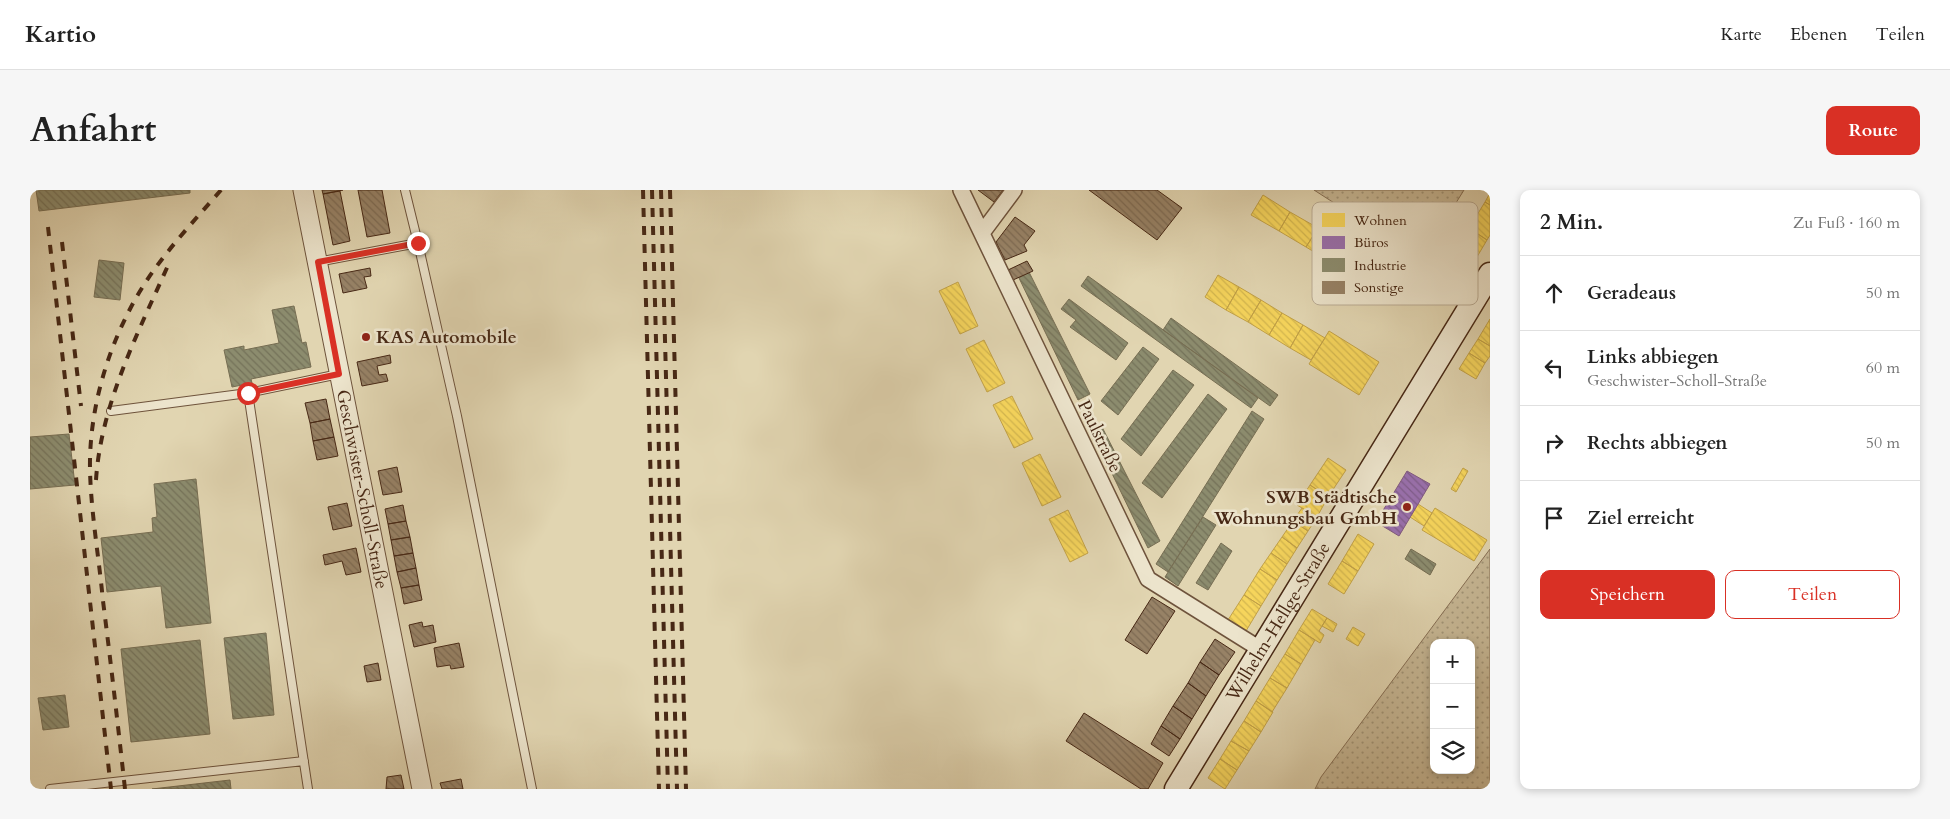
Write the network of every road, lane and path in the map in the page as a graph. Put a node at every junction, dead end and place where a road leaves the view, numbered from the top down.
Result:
1 (303, 190) edge
2 (405, 190) edge
3 (961, 190) edge
4 (1014, 190) edge
5 (982, 233) junction
6 (418, 243) junction
7 (318, 262) junction
8 (1490, 274) edge
9 (1478, 294) edge
10 (1471, 305) edge
11 (339, 374) junction
12 (248, 393) junction
13 (111, 411) dead end
14 (1260, 649) junction
15 (304, 761) junction
16 (50, 789) edge
17 (308, 789) edge
18 (422, 789) edge
19 (532, 789) edge
20 (1176, 789) edge

1 - 7 street, Geschwister-Scholl-Straße
2 - 6 lane
3 - 5 street, Paulstraße
4 - 5 street
5 - 14 street, Paulstraße
6 - 7 lane
6 - 19 lane
7 - 11 street, Geschwister-Scholl-Straße
8 - 9 main road, Wilhelm-Hellge-Straße
10 - 14 main road, Wilhelm-Hellge-Straße
11 - 12 lane
11 - 18 street, Geschwister-Scholl-Straße
12 - 13 lane
12 - 15 lane
14 - 20 main road, Wilhelm-Hellge-Straße
15 - 16 lane
15 - 17 lane

